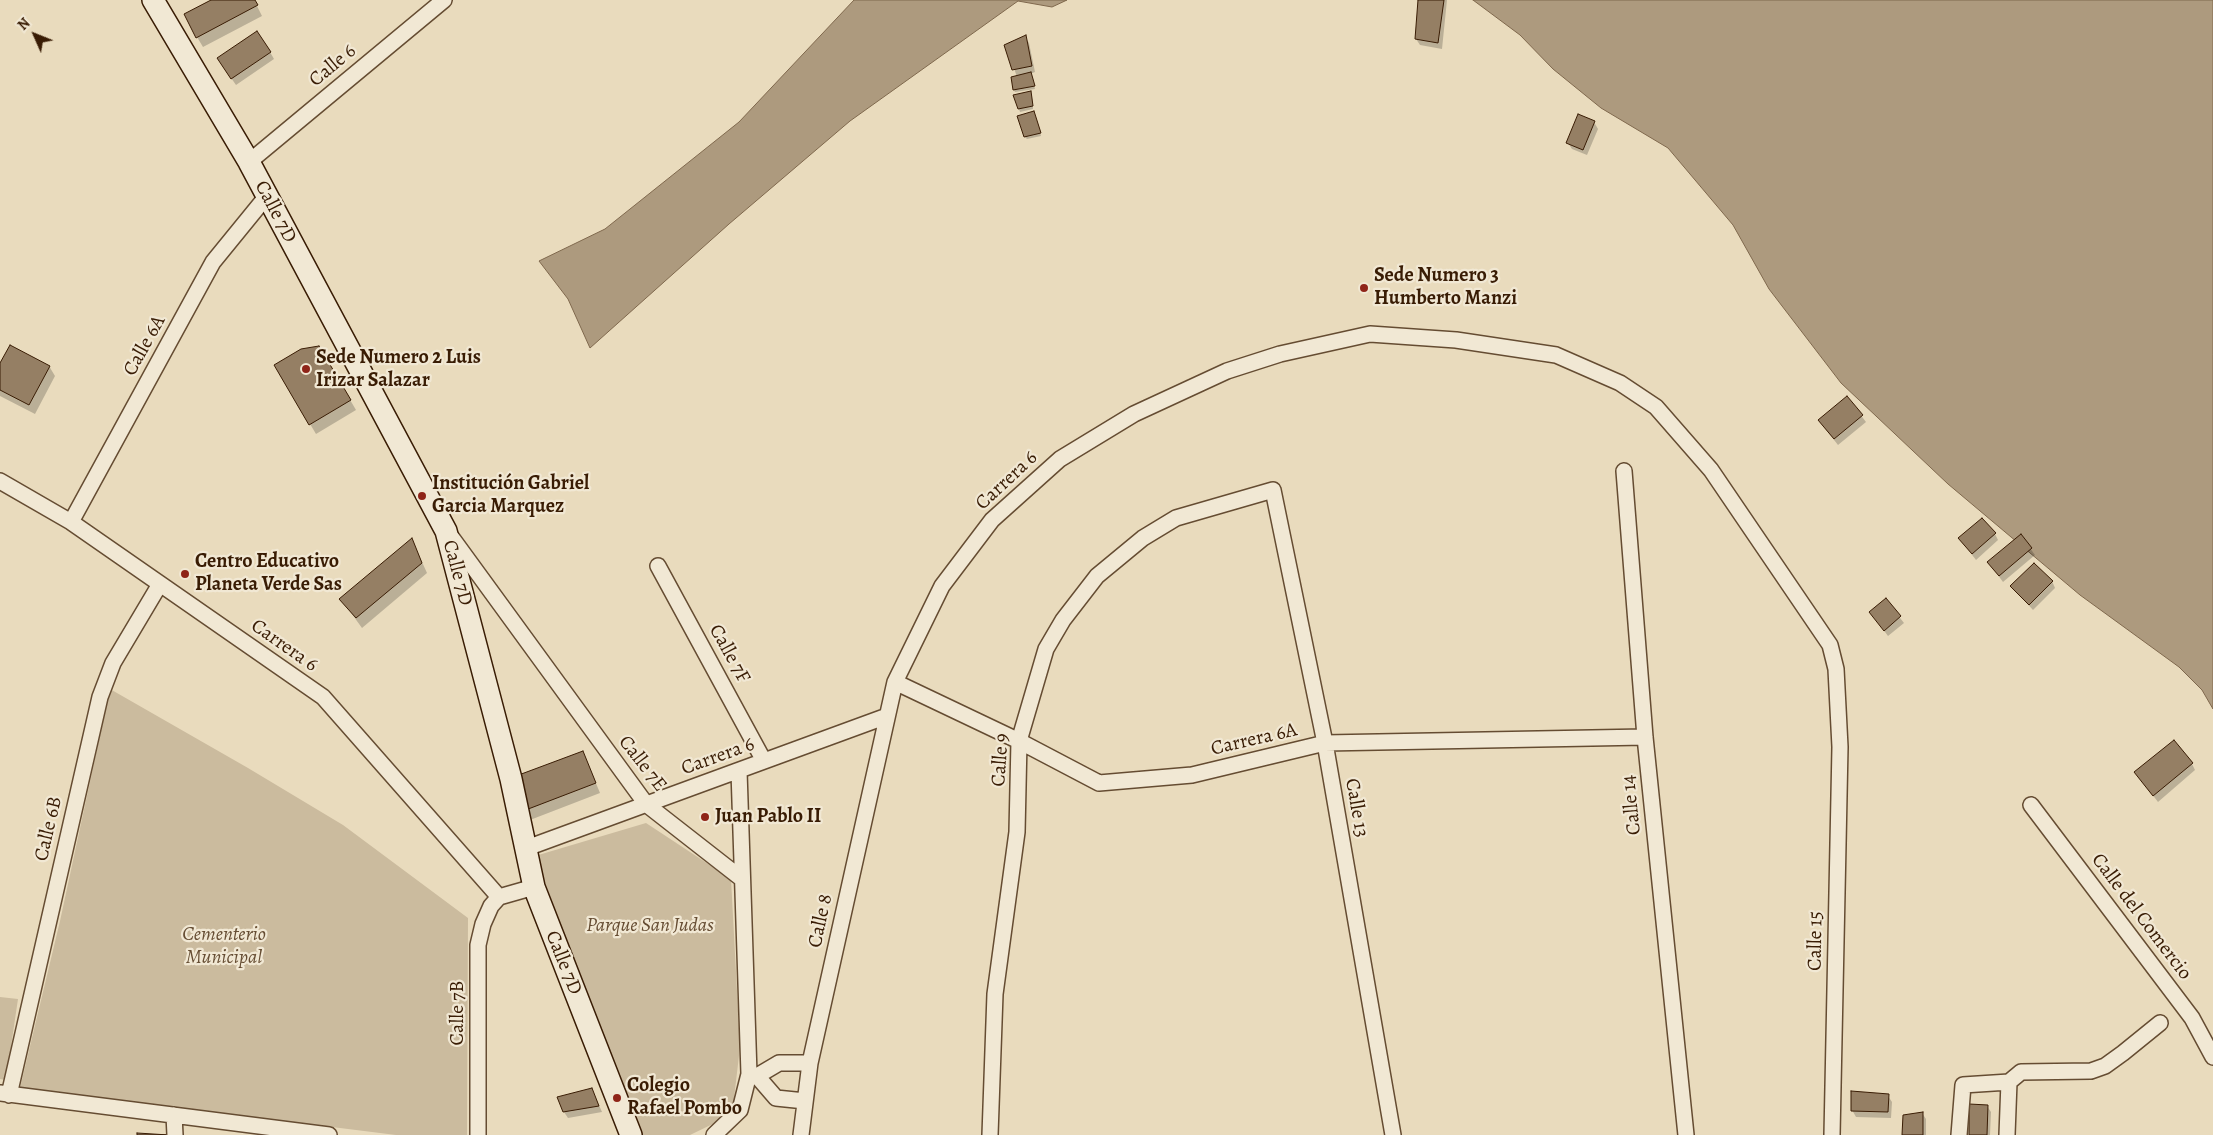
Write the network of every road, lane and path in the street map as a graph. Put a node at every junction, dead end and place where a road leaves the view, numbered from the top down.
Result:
1 (152, 0) edge
2 (444, 0) edge
3 (249, 162) junction
4 (266, 197) junction
5 (1624, 471) dead end
6 (0, 482) edge
7 (1273, 490) joint
8 (71, 522) junction
9 (446, 531) junction
10 (658, 566) dead end
11 (160, 584) junction
12 (895, 682) junction
13 (887, 716) junction
14 (1645, 737) junction
15 (1019, 741) junction
16 (1325, 743) junction
17 (1840, 747) joint
18 (764, 761) junction
19 (739, 770) junction
20 (646, 804) junction
21 (2031, 805) dead end
22 (524, 849) junction
23 (742, 878) junction
24 (534, 888) junction
25 (499, 897) junction
26 (2160, 1023) dead end
27 (2213, 1057) edge
28 (810, 1063) junction
29 (753, 1075) junction
30 (2009, 1082) junction
31 (5, 1094) edge
32 (805, 1101) junction
33 (174, 1115) junction
34 (175, 1135) edge
35 (329, 1135) edge
36 (478, 1135) edge
37 (631, 1135) edge
38 (714, 1135) edge
39 (801, 1135) edge
40 (990, 1135) edge
41 (1393, 1135) edge
42 (1686, 1135) edge
43 (1832, 1135) edge
44 (1960, 1135) edge
45 (2007, 1135) edge

1 - 3 main road, Calle 7D
2 - 3 street, Calle 6
3 - 4 main road, Calle 7D
4 - 8 street, Calle 6A
4 - 9 main road, Calle 7D
5 - 14 street, Calle 14
6 - 8 street, Carrera 6
7 - 15 street, Calle 9
7 - 16 street, Calle 13
8 - 11 street, Carrera 6
9 - 20 street, Calle 7E
9 - 22 main road, Calle 7D
10 - 18 street, Calle 7F
11 - 25 street, Carrera 6
11 - 31 street, Calle 6B
12 - 13 street, Carrera 6
12 - 15 street, Carrera 6A
12 - 17 street, Carrera 6
13 - 18 street, Carrera 6
13 - 28 street, Calle 8
14 - 16 street, Carrera 6A
14 - 42 street, Calle 14
15 - 16 street, Carrera 6A
15 - 40 street, Calle 9
16 - 41 street, Calle 13
17 - 43 street, Calle 15
18 - 19 street, Carrera 6
19 - 20 street, Carrera 6
19 - 23 street
20 - 22 street, Carrera 6
20 - 23 street, Calle 7E
21 - 27 street, Calle del Comercio
22 - 24 main road, Calle 7D
23 - 29 street
24 - 25 street
24 - 37 main road, Calle 7D
25 - 36 street, Calle 7B
26 - 30 street
28 - 29 street
28 - 32 street, Calle 8
29 - 32 street
29 - 38 street
30 - 44 street
30 - 45 street
31 - 33 street
32 - 39 street, Calle 8
33 - 34 street
33 - 35 street

